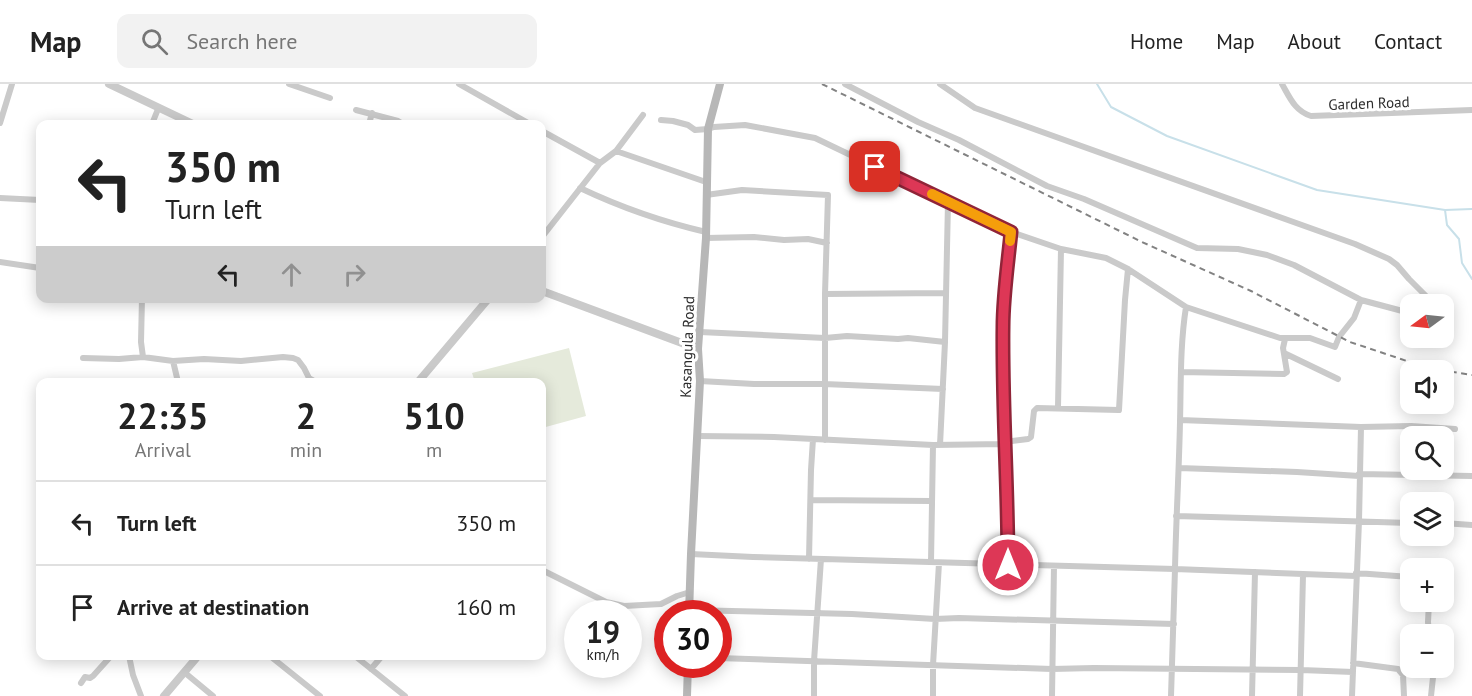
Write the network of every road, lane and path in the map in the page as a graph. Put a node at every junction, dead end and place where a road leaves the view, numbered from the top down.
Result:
1 (12, 84) edge
2 (109, 84) edge
3 (289, 84) edge
4 (459, 84) edge
5 (720, 84) edge
6 (845, 84) edge
7 (940, 84) edge
8 (1282, 84) edge
9 (330, 98) dead end
10 (158, 109) junction
11 (356, 110) dead end
12 (1472, 110) edge
13 (372, 113) junction
14 (643, 115) dead end
15 (154, 120) edge
16 (184, 120) edge
17 (370, 120) edge
18 (395, 120) edge
19 (523, 120) edge
20 (662, 120) dead end
21 (0, 123) edge
22 (708, 129) junction
23 (546, 133) edge
24 (616, 151) junction
25 (600, 163) junction
26 (706, 182) junction
27 (580, 188) junction
28 (706, 195) junction
29 (0, 198) edge
30 (36, 200) edge
31 (948, 202) junction
32 (546, 232) edge
33 (1011, 232) junction
34 (706, 235) junction
35 (827, 243) junction
36 (1061, 249) junction
37 (0, 262) edge
38 (36, 267) edge
39 (1128, 269) junction
40 (546, 292) edge
41 (946, 293) junction
42 (825, 294) junction
43 (1424, 294) edge
44 (1361, 300) junction
45 (142, 303) edge
46 (485, 303) edge
47 (1186, 307) junction
48 (1400, 310) edge
49 (700, 332) junction
50 (825, 338) junction
51 (1285, 339) junction
52 (945, 342) junction
53 (698, 349) junction
54 (1284, 353) junction
55 (143, 357) junction
56 (83, 358) dead end
57 (173, 361) junction
58 (1181, 372) junction
59 (177, 378) edge
60 (309, 378) edge
61 (421, 378) edge
62 (1338, 379) dead end
63 (700, 381) junction
64 (824, 384) junction
65 (943, 388) junction
66 (1058, 407) junction
67 (1180, 420) junction
68 (1360, 427) junction
69 (1455, 429) dead end
70 (697, 436) junction
71 (813, 439) junction
72 (825, 440) junction
73 (1004, 443) junction
74 (933, 445) junction
75 (940, 445) junction
76 (1179, 468) junction
77 (1359, 475) junction
78 (1472, 476) edge
79 (811, 500) junction
80 (931, 501) junction
81 (1176, 516) junction
82 (1359, 521) junction
83 (1400, 522) edge
84 (1454, 524) edge
85 (1472, 525) edge
86 (691, 554) junction
87 (809, 559) junction
88 (821, 559) junction
89 (931, 562) junction
90 (939, 563) junction
91 (1008, 565) junction
92 (1054, 566) junction
93 (1175, 569) junction
94 (546, 572) edge
95 (1255, 572) junction
96 (1303, 575) junction
97 (1356, 575) junction
98 (1400, 577) edge
99 (690, 592) junction
100 (690, 600) edge
101 (732, 612) edge
102 (818, 613) junction
103 (935, 619) junction
104 (1053, 620) junction
105 (1174, 624) junction
106 (732, 658) edge
107 (107, 660) edge
108 (130, 660) edge
109 (194, 660) edge
110 (275, 660) edge
111 (360, 660) edge
112 (379, 660) edge
113 (814, 661) junction
114 (1353, 663) junction
115 (933, 665) junction
116 (371, 669) junction
117 (1053, 669) junction
118 (1172, 669) junction
119 (1254, 669) junction
120 (1301, 670) junction
121 (184, 672) junction
122 (1353, 672) junction
123 (688, 678) edge
124 (1433, 678) edge
125 (81, 683) dead end
126 (141, 696) edge
127 (164, 696) edge
128 (213, 696) edge
129 (320, 696) edge
130 (405, 696) edge
131 (687, 696) edge
132 (814, 696) edge
133 (933, 696) edge
134 (1052, 696) edge
135 (1171, 696) edge
136 (1252, 696) edge
137 (1300, 696) edge
138 (1352, 696) edge
139 (1404, 696) edge
140 (1431, 696) edge

1 - 21 street
2 - 10 street
3 - 9 street
4 - 19 street
5 - 22 main road, Kasangula Road
6 - 44 street
7 - 43 street
8 - 12 street, Garden Road
10 - 15 street
10 - 16 street
11 - 13 street
13 - 17 street
13 - 18 street
14 - 24 street
20 - 22 street
22 - 26 main road, Kasangula Road
22 - 31 street
23 - 25 street
24 - 25 street
24 - 26 street
25 - 27 street
26 - 28 main road, Kasangula Road
27 - 32 street
27 - 34 street
28 - 34 main road, Kasangula Road
28 - 35 street
29 - 30 street
31 - 33 street
31 - 41 street
33 - 36 street
33 - 73 street
34 - 35 street
34 - 49 main road, Kasangula Road
35 - 42 street
36 - 39 street
36 - 66 street
37 - 38 street
39 - 47 street
39 - 66 street
40 - 53 street
41 - 42 street
41 - 52 street
42 - 50 street
44 - 48 street
44 - 51 street
45 - 55 street
46 - 61 street
47 - 51 street
47 - 58 street
49 - 50 street
49 - 53 main road, Kasangula Road
50 - 52 street
50 - 64 street
51 - 54 street
52 - 65 street
53 - 63 main road, Kasangula Road
54 - 58 street
54 - 62 street
55 - 56 street
55 - 57 street
57 - 59 street
57 - 60 street
58 - 67 street
63 - 64 street
63 - 70 main road, Kasangula Road
64 - 65 street
64 - 72 street
65 - 75 street
66 - 73 street
67 - 68 street
67 - 76 street
68 - 69 street
68 - 77 street
70 - 71 street
70 - 86 main road, Kasangula Road
71 - 72 street
71 - 79 street
72 - 74 street
73 - 75 street
73 - 91 street
74 - 75 street
74 - 80 street
76 - 77 street
76 - 81 street
77 - 78 street
77 - 82 street
79 - 80 street
79 - 87 street
80 - 89 street
81 - 82 street
81 - 93 street
82 - 83 street
82 - 97 street
84 - 85 street
86 - 87 street
86 - 99 main road, Kasangula Road
87 - 88 street
88 - 89 street
88 - 102 street
89 - 90 street
90 - 91 street
90 - 103 street
91 - 92 street
92 - 93 street
92 - 104 street
93 - 95 street
93 - 105 street
94 - 99 street
95 - 96 street
95 - 119 street
96 - 97 street
96 - 120 street
97 - 98 street
97 - 114 street
99 - 100 main road, Kasangula Road
101 - 102 street
102 - 103 street
102 - 113 street
103 - 104 street
103 - 115 street
104 - 105 street
104 - 117 street
105 - 118 street
106 - 113 street
107 - 125 street
108 - 126 street
109 - 121 street
110 - 129 street
111 - 116 street
112 - 116 street
113 - 115 street
113 - 132 street
114 - 122 street
114 - 139 street
115 - 117 street
115 - 133 street
116 - 130 street
117 - 118 street
117 - 134 street
118 - 119 street
118 - 135 street
119 - 120 street
119 - 136 street
120 - 122 street
120 - 137 street
121 - 127 street
121 - 128 street
122 - 138 street
123 - 131 main road
124 - 140 street

